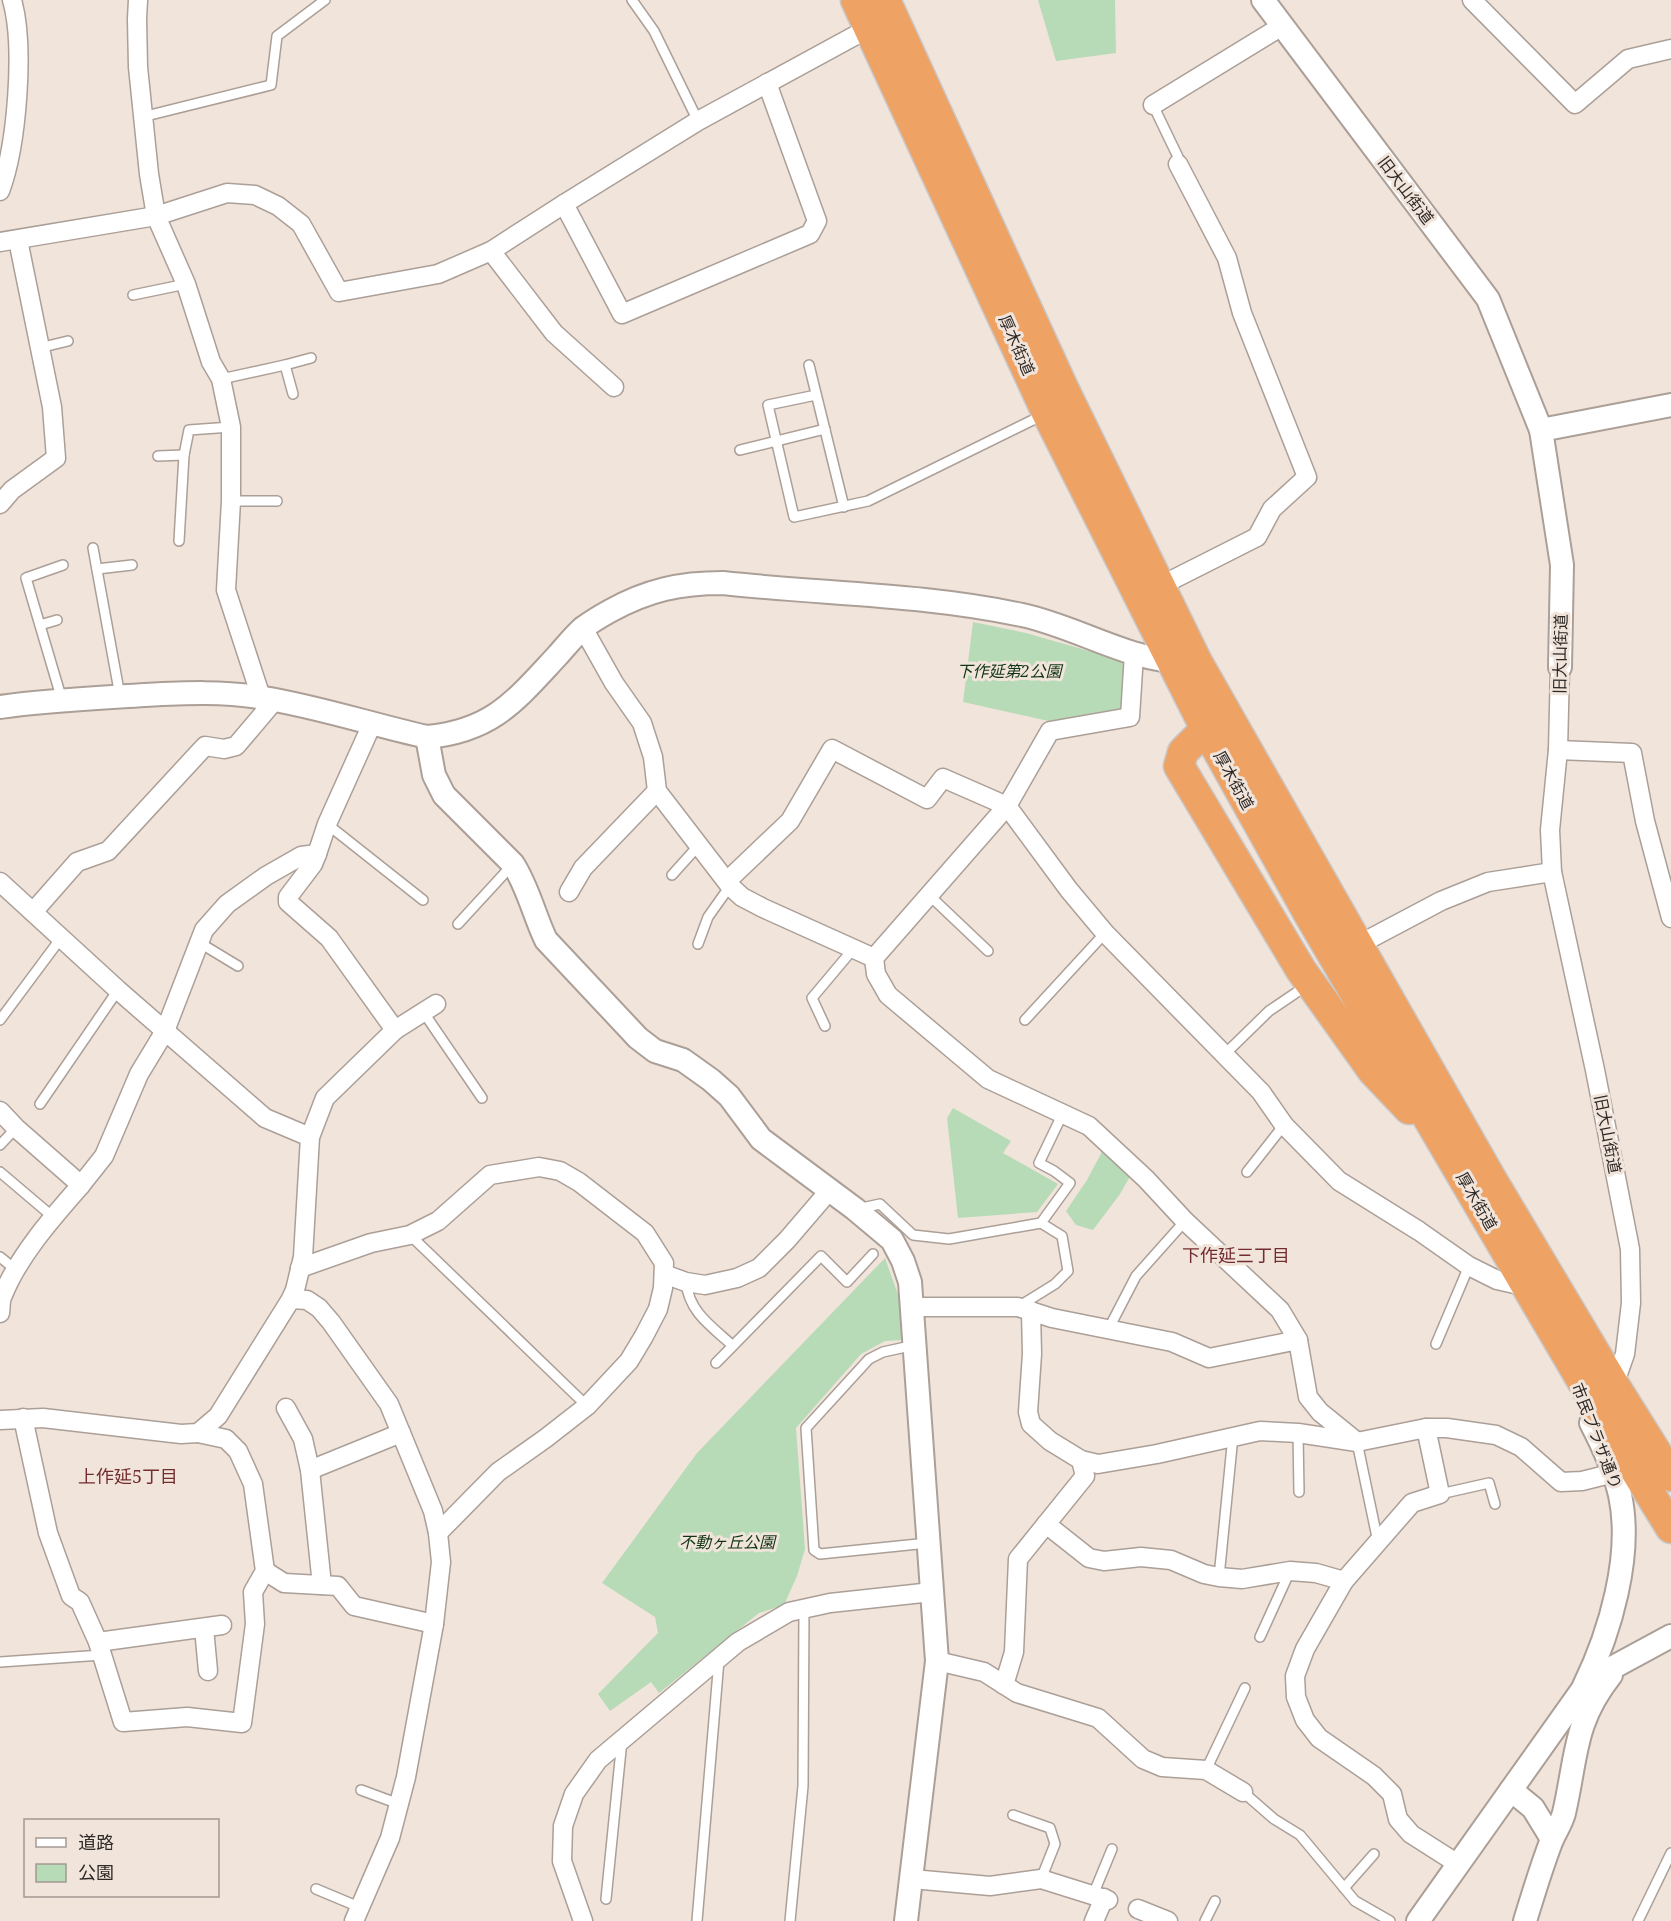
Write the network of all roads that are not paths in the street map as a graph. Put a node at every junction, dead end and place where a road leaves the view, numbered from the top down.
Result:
1 (12, 0) edge
2 (138, 0) edge
3 (325, 0) edge
4 (632, 0) edge
5 (856, 0) edge
6 (885, 0) edge
7 (1263, 0) edge
8 (1472, 0) edge
9 (1281, 26) junction
10 (869, 28) junction
11 (1671, 49) edge
12 (767, 83) junction
13 (1153, 105) joint
14 (142, 117) junction
15 (698, 121) junction
16 (1178, 164) joint
17 (0, 191) edge
18 (564, 204) junction
19 (156, 216) junction
20 (9, 241) edge
21 (491, 251) junction
22 (186, 284) junction
23 (133, 295) dead end
24 (68, 341) dead end
25 (39, 348) junction
26 (310, 358) dead end
27 (285, 365) junction
28 (809, 365) dead end
29 (221, 379) junction
30 (615, 387) dead end
31 (293, 394) dead end
32 (816, 395) junction
33 (1671, 405) edge
34 (1047, 413) junction
35 (231, 427) junction
36 (825, 429) junction
37 (1541, 430) junction
38 (776, 441) junction
39 (740, 450) dead end
40 (184, 455) junction
41 (158, 456) dead end
42 (231, 501) junction
43 (277, 501) dead end
44 (0, 504) edge
45 (844, 507) junction
46 (179, 541) dead end
47 (93, 548) dead end
48 (63, 565) dead end
49 (132, 565) dead end
50 (97, 569) junction
51 (1160, 586) junction
52 (57, 620) dead end
53 (40, 626) junction
54 (583, 628) junction
55 (1134, 654) junction
56 (1185, 662) junction
57 (1560, 668) joint
58 (120, 696) junction
59 (268, 699) junction
60 (62, 700) junction
61 (1, 704) edge
62 (372, 724) junction
63 (1206, 729) junction
64 (427, 737) junction
65 (1557, 750) junction
66 (657, 791) junction
67 (1007, 806) junction
68 (327, 824) junction
69 (699, 845) junction
70 (317, 854) junction
71 (513, 864) junction
72 (1552, 872) junction
73 (672, 875) dead end
74 (0, 882) edge
75 (729, 884) junction
76 (569, 891) dead end
77 (929, 895) junction
78 (423, 900) dead end
79 (33, 912) junction
80 (1671, 918) edge
81 (458, 924) dead end
82 (1105, 933) junction
83 (61, 938) junction
84 (200, 943) junction
85 (698, 944) dead end
86 (1358, 945) junction
87 (854, 948) junction
88 (988, 951) dead end
89 (874, 958) junction
90 (238, 966) dead end
91 (1301, 970) junction
92 (118, 990) junction
93 (430, 1009) joint
94 (0, 1020) edge
95 (1025, 1020) dead end
96 (825, 1026) dead end
97 (395, 1030) junction
98 (165, 1031) junction
99 (1225, 1054) junction
100 (482, 1098) dead end
101 (40, 1104) dead end
102 (0, 1111) edge
103 (1063, 1113) junction
104 (1284, 1125) junction
105 (16, 1128) junction
106 (310, 1137) junction
107 (0, 1145) edge
108 (1445, 1146) junction
109 (0, 1172) edge
110 (1247, 1172) dead end
111 (81, 1185) junction
112 (829, 1191) junction
113 (855, 1209) junction
114 (53, 1217) junction
115 (1185, 1221) junction
116 (1041, 1223) junction
117 (410, 1235) junction
118 (873, 1254) dead end
119 (0, 1257) edge
120 (1469, 1266) junction
121 (300, 1268) junction
122 (16, 1270) junction
123 (664, 1274) junction
124 (686, 1282) junction
125 (1528, 1287) junction
126 (291, 1299) junction
127 (912, 1307) junction
128 (1025, 1309) junction
129 (0, 1313) edge
130 (1108, 1330) junction
131 (1298, 1340) junction
132 (1436, 1344) dead end
133 (732, 1345) junction
134 (915, 1345) junction
135 (1568, 1356) junction
136 (716, 1363) dead end
137 (1614, 1385) junction
138 (587, 1406) junction
139 (286, 1408) dead end
140 (23, 1418) junction
141 (0, 1420) edge
142 (1426, 1428) junction
143 (401, 1432) junction
144 (198, 1433) junction
145 (1298, 1433) junction
146 (1233, 1436) junction
147 (1357, 1442) junction
148 (1082, 1460) junction
149 (310, 1470) junction
150 (1614, 1473) junction
151 (1671, 1476) edge
152 (1299, 1492) dead end
153 (1440, 1494) junction
154 (1495, 1504) dead end
155 (1046, 1524) junction
156 (1671, 1528) edge
157 (438, 1533) junction
158 (1378, 1542) junction
159 (928, 1543) junction
160 (265, 1571) junction
161 (1290, 1571) junction
162 (1219, 1577) junction
163 (1344, 1581) junction
164 (322, 1585) junction
165 (932, 1592) junction
166 (804, 1608) junction
167 (434, 1624) junction
168 (1671, 1636) edge
169 (1260, 1637) dead end
170 (100, 1649) junction
171 (1629, 1657) junction
172 (719, 1658) junction
173 (937, 1661) junction
174 (0, 1662) edge
175 (208, 1671) dead end
176 (1004, 1685) junction
177 (1245, 1688) dead end
178 (1582, 1690) junction
179 (622, 1740) junction
180 (1206, 1770) junction
181 (361, 1790) dead end
182 (1511, 1790) junction
183 (1243, 1792) joint
184 (399, 1804) junction
185 (1014, 1815) dead end
186 (1552, 1839) junction
187 (1112, 1849) dead end
188 (1374, 1854) dead end
189 (1671, 1854) edge
190 (1458, 1864) junction
191 (912, 1879) junction
192 (1041, 1879) junction
193 (1344, 1888) junction
194 (316, 1889) dead end
195 (1102, 1898) junction
196 (606, 1899) dead end
197 (1215, 1901) dead end
198 (1138, 1910) dead end
199 (357, 1914) edge
200 (1425, 1920) edge
201 (583, 1921) edge
202 (697, 1921) edge
203 (790, 1921) edge
204 (906, 1921) edge
205 (1094, 1921) edge
206 (1168, 1921) edge
207 (1205, 1921) edge
208 (1390, 1921) edge
209 (1525, 1921) edge
210 (1638, 1921) edge

1 - 17 street
2 - 14 street
3 - 14 lane
4 - 15 lane
5 - 10 highway, 厚木街道
6 - 51 highway, 厚木街道
7 - 9 street, 旧大山街道
8 - 11 street
9 - 13 street
9 - 37 street, 旧大山街道
10 - 12 street
10 - 34 highway, 厚木街道
12 - 15 street
12 - 18 street
13 - 16 lane
14 - 19 street
15 - 18 street
16 - 51 street
18 - 21 street
19 - 20 street
19 - 21 street
19 - 22 street
20 - 25 street
21 - 30 street
22 - 23 lane
22 - 29 street
24 - 25 lane
25 - 44 street
26 - 27 lane
27 - 29 lane
27 - 31 lane
28 - 32 lane
29 - 35 street
32 - 36 lane
32 - 38 lane
33 - 37 street
34 - 45 lane
34 - 56 highway, 厚木街道
35 - 40 lane
35 - 42 street
36 - 38 lane
36 - 45 lane
37 - 57 street, 旧大山街道
38 - 39 lane
38 - 45 lane
40 - 41 lane
40 - 46 lane
42 - 43 lane
42 - 59 street
47 - 50 lane
48 - 53 lane
49 - 50 lane
50 - 58 lane
51 - 56 highway, 厚木街道
52 - 53 lane
53 - 60 lane
54 - 55 street
54 - 64 street
54 - 66 street
55 - 56 street
55 - 67 street
56 - 63 highway, 厚木街道
56 - 86 highway, 厚木街道
57 - 65 street, 旧大山街道
58 - 59 street
58 - 60 street
59 - 62 street
59 - 79 street
60 - 61 street
62 - 64 street
62 - 68 street
63 - 91 highway
63 - 108 highway, 厚木街道
64 - 71 street
65 - 72 street, 旧大山街道
65 - 80 street
66 - 69 street
66 - 76 street
67 - 75 street
67 - 77 street
67 - 82 street
68 - 70 street
68 - 78 lane
69 - 73 lane
69 - 75 street
70 - 84 street
70 - 97 street
71 - 81 lane
71 - 112 street
72 - 86 street
72 - 137 street, 旧大山街道
74 - 79 street
75 - 85 lane
75 - 87 street
77 - 88 lane
77 - 89 street
79 - 83 street
82 - 95 lane
82 - 99 street
83 - 92 street
83 - 94 lane
84 - 90 lane
84 - 98 street
86 - 137 highway, 厚木街道
87 - 89 street
87 - 96 lane
89 - 103 street
91 - 99 lane
91 - 108 highway
92 - 98 street
92 - 101 lane
93 - 97 street
93 - 100 lane
97 - 106 street
98 - 106 street
98 - 111 street
99 - 104 street
102 - 105 street
103 - 115 street
103 - 116 lane
104 - 110 lane
104 - 120 street
105 - 107 lane
105 - 111 street
106 - 121 street
108 - 125 highway, 厚木街道
109 - 114 lane
111 - 114 street
112 - 113 street
112 - 124 street
113 - 116 lane
113 - 127 street
114 - 122 street
115 - 130 lane
115 - 131 street
116 - 128 lane
117 - 121 street
117 - 123 street
117 - 138 lane
118 - 133 lane
119 - 122 lane
120 - 125 street
120 - 132 lane
121 - 126 street
122 - 129 street
123 - 124 street
123 - 138 street
124 - 133 lane
125 - 135 highway, 厚木街道
126 - 143 street
126 - 144 street
127 - 128 street
127 - 134 street
128 - 130 street
128 - 148 street
130 - 131 street
131 - 147 street
133 - 136 lane
134 - 159 street
134 - 159 lane
135 - 150 street, 市民プラザ通り
135 - 156 highway, 厚木街道
137 - 151 highway, 厚木街道
138 - 157 street
139 - 149 street
140 - 141 street
140 - 144 street
140 - 170 street
142 - 147 street
142 - 150 street
142 - 153 street
143 - 149 street
143 - 157 street
144 - 160 street
145 - 146 street
145 - 147 street
145 - 152 lane
146 - 148 street
146 - 162 lane
147 - 158 lane
148 - 155 street
149 - 164 street
150 - 178 street, 市民プラザ通り
153 - 154 lane
153 - 158 street
155 - 162 street
155 - 176 street
157 - 167 street
158 - 163 street
159 - 165 street
160 - 164 street
160 - 170 street
161 - 162 street
161 - 163 street
161 - 169 lane
163 - 190 street
164 - 167 street
165 - 166 street
165 - 173 street
166 - 172 street
166 - 203 lane
167 - 184 street
168 - 171 street, 市民プラザ通り
170 - 174 lane
170 - 175 street
171 - 178 street, 市民プラザ通り
171 - 186 street, 市民プラザ通り
172 - 179 street
172 - 202 lane
173 - 176 street
173 - 191 street
176 - 180 street
177 - 180 lane
178 - 182 street, 市民プラザ通り
179 - 196 lane
179 - 201 street
180 - 183 street
181 - 184 lane
182 - 186 street
182 - 190 street, 市民プラザ通り
183 - 193 lane
184 - 199 street
185 - 192 lane
186 - 209 street
187 - 195 lane
188 - 193 lane
189 - 210 lane
190 - 200 street, 市民プラザ通り
191 - 192 street
191 - 204 street
192 - 195 street
193 - 208 lane
194 - 199 lane
195 - 205 street
197 - 207 lane
198 - 206 street

